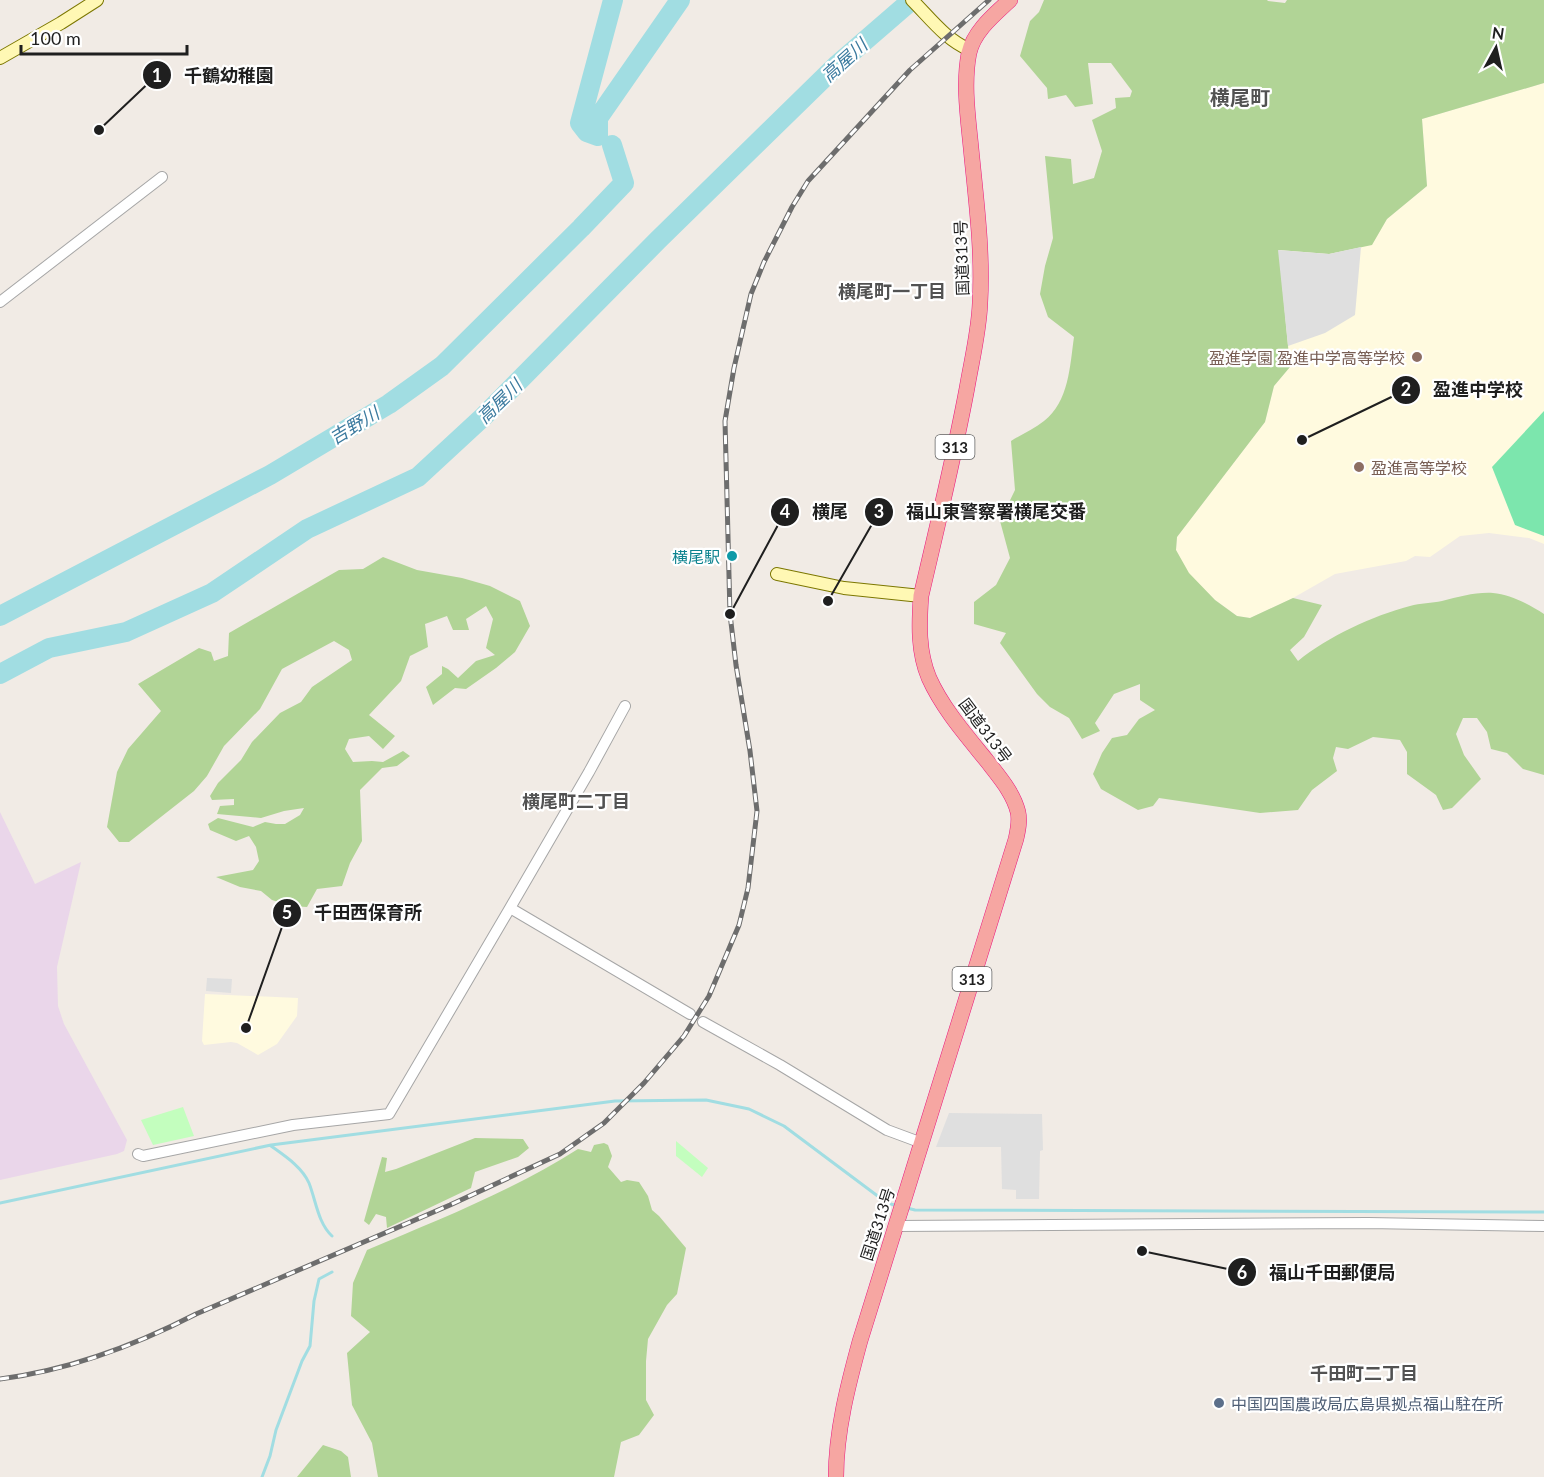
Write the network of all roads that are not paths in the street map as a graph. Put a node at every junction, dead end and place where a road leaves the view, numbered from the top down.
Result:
1 (97, 0) edge
2 (912, 0) edge
3 (1010, 0) edge
4 (970, 50) junction
5 (0, 58) edge
6 (162, 177) dead end
7 (0, 302) edge
8 (777, 574) dead end
9 (921, 596) junction
10 (625, 706) dead end
11 (510, 908) junction
12 (690, 1014) dead end
13 (703, 1022) dead end
14 (922, 1143) junction
15 (138, 1154) dead end
16 (897, 1220) junction
17 (1544, 1226) edge
18 (836, 1477) edge

1 - 5 main road
2 - 4 main road
3 - 4 highway, 国道313号 / 313
4 - 9 highway, 国道313号 / 313
6 - 7 street
8 - 9 main road
9 - 14 highway, 国道313号 / 313
10 - 11 street
11 - 12 street
11 - 15 street
13 - 14 street
14 - 16 highway, 国道313号 / 313
16 - 17 street
16 - 18 highway, 国道313号 / 313

